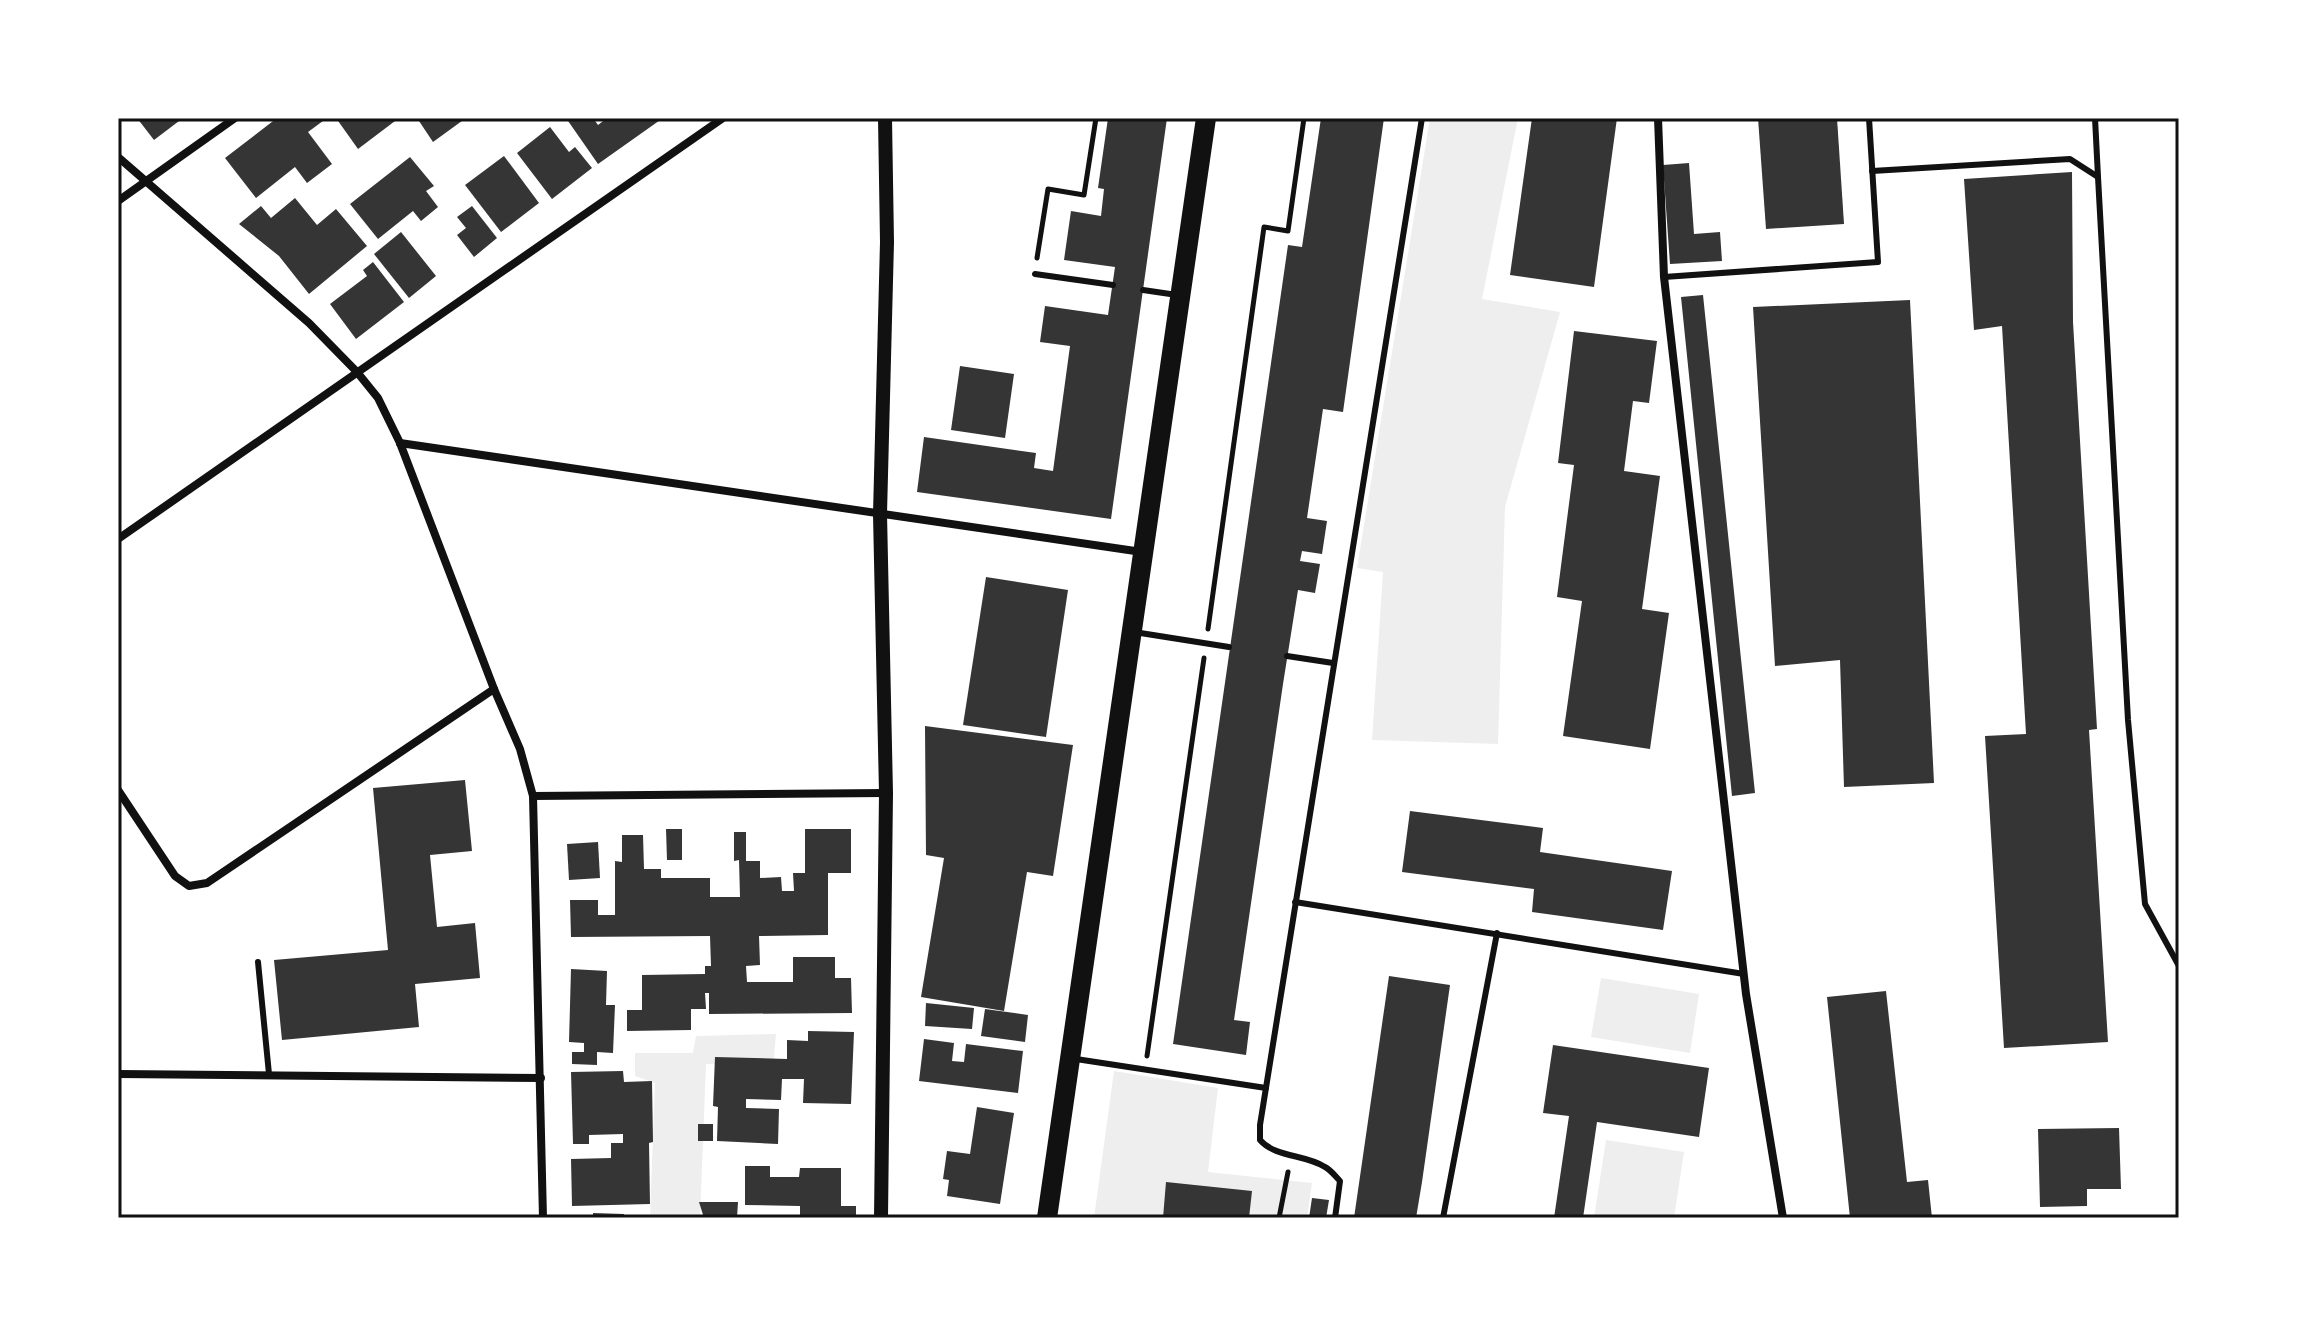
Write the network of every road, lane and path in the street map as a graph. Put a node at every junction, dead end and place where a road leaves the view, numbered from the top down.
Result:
1 (235, 118) edge
2 (723, 118) edge
3 (885, 118) edge
4 (1096, 118) edge
5 (1206, 118) edge
6 (1304, 118) edge
7 (1422, 118) edge
8 (1658, 118) edge
9 (1869, 118) edge
10 (2095, 118) edge
11 (118, 157) edge
12 (1872, 171) junction
13 (2098, 177) junction
14 (147, 180) junction
15 (118, 201) edge
16 (1035, 274) joint
17 (1664, 277) junction
18 (1113, 285) dead end
19 (1143, 290) dead end
20 (1181, 295) junction
21 (357, 372) junction
22 (400, 443) junction
23 (880, 514) junction
24 (118, 539) edge
25 (1143, 553) junction
26 (1132, 631) junction
27 (1206, 643) junction
28 (1229, 647) dead end
29 (1287, 656) dead end
30 (1333, 663) junction
31 (494, 689) junction
32 (118, 790) edge
33 (886, 793) junction
34 (533, 796) junction
35 (1295, 902) junction
36 (1497, 933) junction
37 (258, 962) dead end
38 (2179, 966) edge
39 (1744, 974) junction
40 (1071, 1058) junction
41 (1145, 1069) junction
42 (118, 1074) edge
43 (269, 1074) junction
44 (541, 1078) junction
45 (1266, 1088) junction
46 (1291, 1155) junction
47 (543, 1218) edge
48 (881, 1218) edge
49 (1047, 1218) edge
50 (1279, 1218) edge
51 (1335, 1218) edge
52 (1443, 1218) edge
53 (1783, 1218) edge

1 - 14 street
2 - 21 street
3 - 23 street
4 - 16 path
5 - 20 main road
6 - 27 path
7 - 30 lane
8 - 17 street
9 - 12 lane
10 - 13 lane
11 - 14 street
12 - 13 lane
12 - 17 lane
13 - 38 lane
14 - 15 street
14 - 21 street
16 - 18 lane
17 - 39 street
19 - 20 lane
20 - 25 main road
21 - 22 street
21 - 24 street
22 - 23 street
22 - 31 street
23 - 25 street
23 - 33 street
25 - 26 main road
26 - 27 lane
26 - 40 main road
27 - 28 lane
27 - 41 path
29 - 30 lane
30 - 35 lane
31 - 32 street
31 - 34 street
33 - 34 street
33 - 48 street
34 - 44 street
35 - 36 lane
35 - 45 lane
36 - 39 lane
36 - 52 lane
37 - 43 lane
39 - 53 street
40 - 41 lane
40 - 49 main road
41 - 45 lane
42 - 43 street
43 - 44 street
44 - 47 street
45 - 46 lane
46 - 50 path
46 - 51 lane

